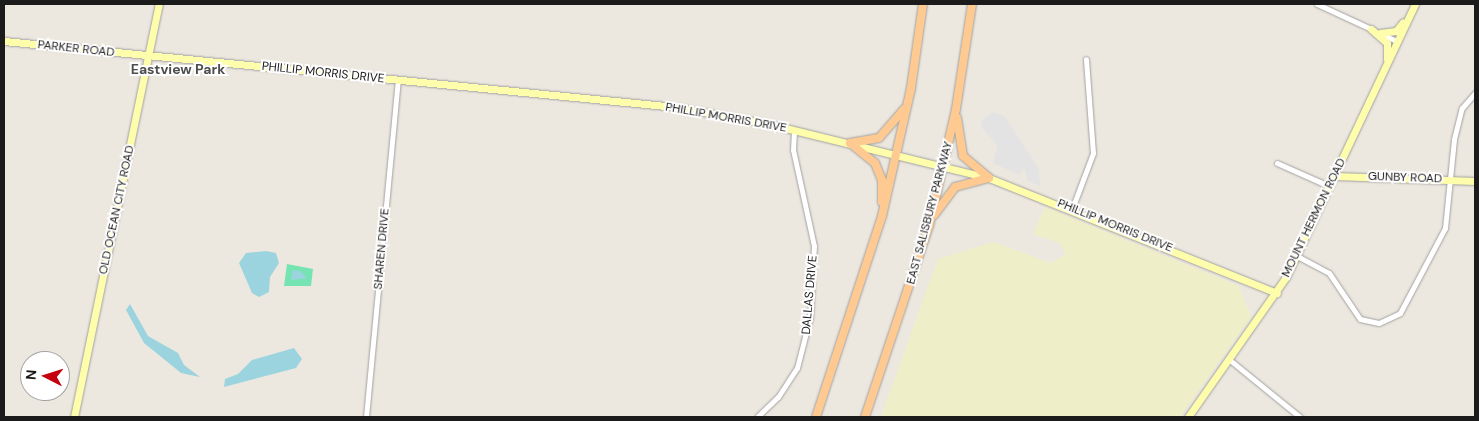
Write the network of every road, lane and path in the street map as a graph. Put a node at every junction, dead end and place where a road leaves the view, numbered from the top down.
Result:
1 (159, 4) edge
2 (924, 4) edge
3 (972, 4) edge
4 (1318, 4) edge
5 (1415, 4) edge
6 (1409, 16) junction
7 (1371, 30) junction
8 (1380, 33) junction
9 (4, 41) edge
10 (1397, 41) junction
11 (148, 56) junction
12 (1086, 59) dead end
13 (1387, 64) junction
14 (398, 80) junction
15 (1475, 93) edge
16 (908, 102) junction
17 (956, 109) junction
18 (794, 130) junction
19 (850, 143) junction
20 (898, 153) junction
21 (1277, 163) dead end
22 (944, 165) junction
23 (1335, 176) junction
24 (989, 178) junction
25 (1450, 180) junction
26 (1475, 181) edge
27 (1329, 186) junction
28 (1072, 208) junction
29 (882, 216) junction
30 (929, 226) junction
31 (1297, 256) junction
32 (1278, 293) junction
33 (1231, 361) junction
34 (74, 417) edge
35 (366, 417) edge
36 (757, 417) edge
37 (816, 417) edge
38 (865, 417) edge
39 (1188, 417) edge
40 (1300, 417) edge

1 - 11 street, OLD OCEAN CITY ROAD
2 - 16 main road
3 - 17 main road, EAST SALISBURY PARKWAY
4 - 7 street
5 - 6 street, MOUNT HERMON ROAD
6 - 8 street
6 - 10 street, MOUNT HERMON ROAD
7 - 8 street
7 - 13 street
8 - 10 street
9 - 11 street, PARKER ROAD
10 - 13 street, MOUNT HERMON ROAD
11 - 14 street, PHILLIP MORRIS DRIVE
11 - 34 street, OLD OCEAN CITY ROAD
12 - 28 street
13 - 23 street, MOUNT HERMON ROAD
14 - 18 street, PHILLIP MORRIS DRIVE
14 - 35 street, SHAREN DRIVE
15 - 25 street
16 - 19 main road
16 - 20 main road
17 - 22 main road, EAST SALISBURY PARKWAY
17 - 24 main road
18 - 19 street, PHILLIP MORRIS DRIVE
18 - 36 street, DALLAS DRIVE
19 - 20 street, PHILLIP MORRIS DRIVE
19 - 29 main road
20 - 22 street, PHILLIP MORRIS DRIVE
20 - 29 main road
21 - 27 street
22 - 24 street, PHILLIP MORRIS DRIVE
22 - 30 main road, EAST SALISBURY PARKWAY
23 - 25 street, GUNBY ROAD
23 - 27 street, MOUNT HERMON ROAD
24 - 28 street, PHILLIP MORRIS DRIVE
24 - 30 main road
25 - 26 street, GUNBY ROAD
25 - 31 street
27 - 31 street, MOUNT HERMON ROAD
28 - 32 street, PHILLIP MORRIS DRIVE
29 - 37 main road
30 - 38 main road, EAST SALISBURY PARKWAY
31 - 32 street, MOUNT HERMON ROAD
32 - 33 street, MOUNT HERMON ROAD
33 - 39 street, MOUNT HERMON ROAD
33 - 40 street

